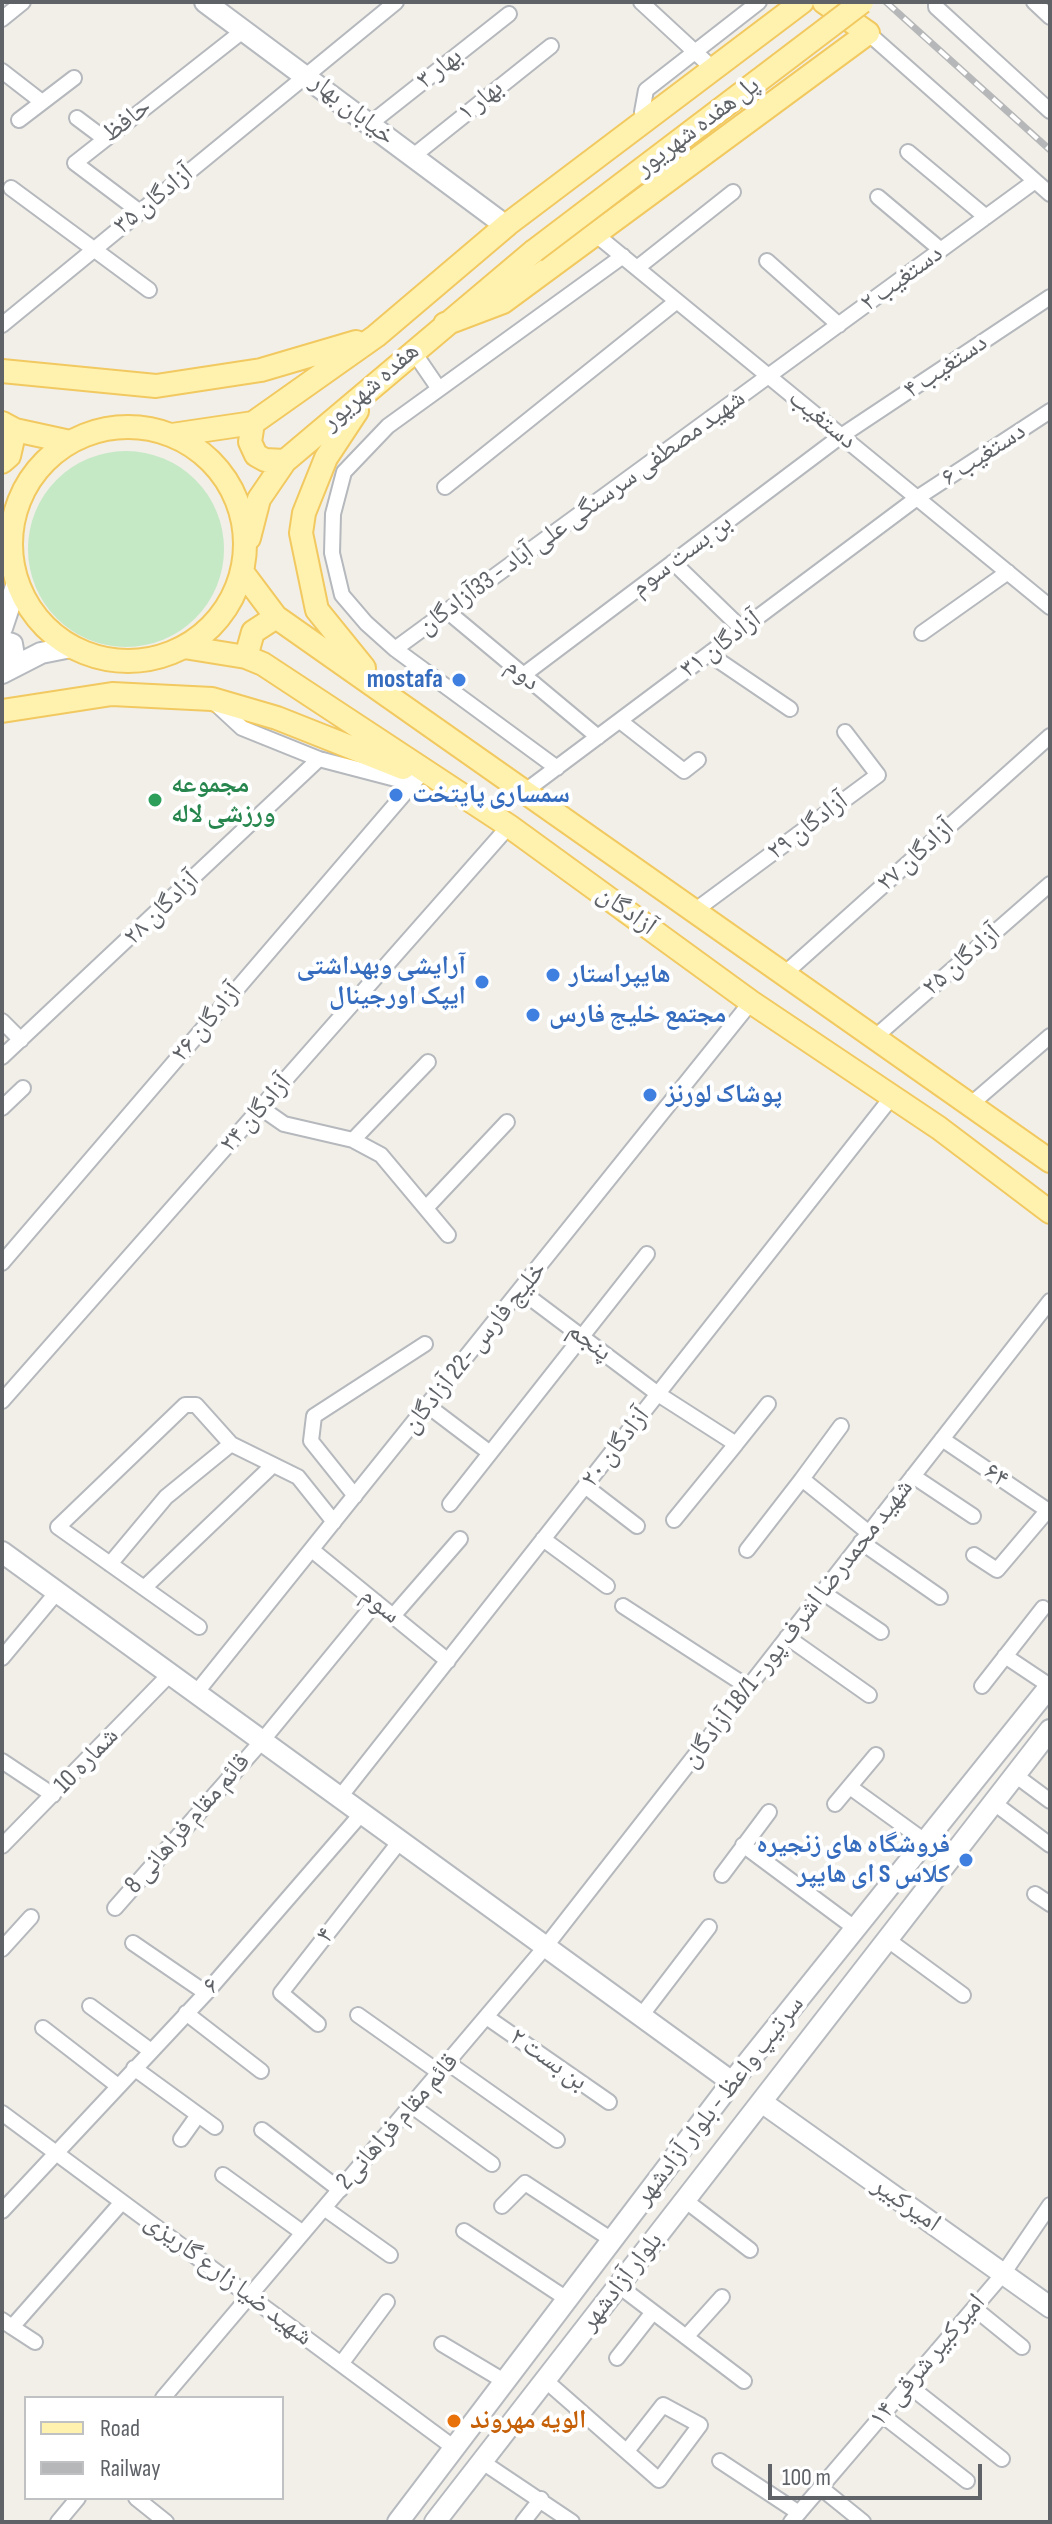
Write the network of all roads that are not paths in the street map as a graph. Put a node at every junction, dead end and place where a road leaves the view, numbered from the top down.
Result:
1 (23, 2) edge
2 (396, 2) edge
3 (641, 2) edge
4 (759, 2) edge
5 (786, 2) edge
6 (802, 2) edge
7 (824, 2) edge
8 (862, 2) edge
9 (936, 2) edge
10 (1034, 2) edge
11 (215, 5) edge
12 (509, 14) dead end
13 (1050, 17) edge
14 (2, 19) edge
15 (244, 30) junction
16 (868, 33) junction
17 (551, 46) dead end
18 (701, 57) junction
19 (2, 71) edge
20 (307, 75) junction
21 (74, 78) dead end
22 (42, 102) junction
23 (1050, 111) edge
24 (77, 118) dead end
25 (19, 120) dead end
26 (371, 123) junction
27 (105, 139) junction
28 (908, 152) dead end
29 (412, 157) junction
30 (1035, 181) junction
31 (11, 188) dead end
32 (733, 192) dead end
33 (1050, 194) edge
34 (878, 197) dead end
35 (140, 212) junction
36 (986, 217) junction
37 (503, 222) junction
38 (594, 233) junction
39 (93, 250) junction
40 (941, 250) junction
41 (534, 251) joint
42 (623, 256) junction
43 (767, 261) dead end
44 (637, 268) junction
45 (149, 290) dead end
46 (1050, 297) edge
47 (677, 301) junction
48 (445, 324) junction
49 (2, 325) edge
50 (839, 325) junction
51 (376, 336) junction
52 (413, 351) junction
53 (2, 371) edge
54 (769, 376) junction
55 (382, 377) junction
56 (439, 389) junction
57 (1050, 411) edge
58 (253, 423) junction
59 (9, 426) edge
60 (172, 435) junction
61 (841, 436) junction
62 (70, 442) junction
63 (285, 461) junction
64 (2, 462) edge
65 (445, 487) dead end
66 (2, 492) edge
67 (917, 498) junction
68 (10, 549) junction
69 (244, 562) junction
70 (673, 562) junction
71 (1008, 572) junction
72 (17, 583) junction
73 (1048, 601) edge
74 (447, 611) junction
75 (276, 617) junction
76 (2, 628) edge
77 (742, 629) junction
78 (922, 633) dead end
79 (2, 641) edge
80 (71, 647) junction
81 (184, 647) junction
82 (395, 649) junction
83 (709, 654) junction
84 (246, 657) junction
85 (6, 670) edge
86 (522, 676) junction
87 (212, 699) junction
88 (790, 709) dead end
89 (2, 711) edge
90 (420, 721) junction
91 (620, 721) junction
92 (845, 732) dead end
93 (1050, 736) edge
94 (598, 737) junction
95 (319, 759) junction
96 (698, 760) dead end
97 (557, 768) junction
98 (417, 778) junction
99 (524, 792) junction
100 (509, 826) junction
101 (1050, 884) edge
102 (693, 912) junction
103 (782, 976) junction
104 (751, 1002) junction
105 (2, 1021) edge
106 (1050, 1036) edge
107 (874, 1038) junction
108 (21, 1040) junction
109 (2, 1057) edge
110 (428, 1062) dead end
111 (23, 1088) dead end
112 (891, 1098) junction
113 (970, 1105) junction
114 (2, 1108) edge
115 (261, 1108) junction
116 (507, 1122) dead end
117 (353, 1140) junction
118 (1050, 1161) edge
119 (426, 1208) junction
120 (1050, 1212) edge
121 (448, 1235) dead end
122 (647, 1254) dead end
123 (2, 1263) edge
124 (521, 1291) junction
125 (1050, 1301) edge
126 (582, 1336) junction
127 (425, 1344) dead end
128 (658, 1394) junction
129 (2, 1401) edge
130 (768, 1404) dead end
131 (428, 1406) junction
132 (841, 1426) dead end
133 (942, 1439) junction
134 (231, 1444) junction
135 (736, 1444) junction
136 (490, 1453) junction
137 (272, 1466) junction
138 (913, 1476) junction
139 (802, 1479) junction
140 (585, 1486) junction
141 (355, 1496) junction
142 (450, 1504) dead end
143 (1049, 1512) edge
144 (973, 1516) dead end
145 (674, 1520) dead end
146 (334, 1522) junction
147 (637, 1526) dead end
148 (865, 1538) junction
149 (460, 1539) dead end
150 (543, 1539) junction
151 (312, 1550) junction
152 (747, 1550) dead end
153 (2, 1552) edge
154 (974, 1555) dead end
155 (110, 1564) junction
156 (607, 1586) dead end
157 (144, 1588) junction
158 (57, 1592) junction
159 (822, 1592) junction
160 (940, 1597) dead end
161 (376, 1602) junction
162 (623, 1606) dead end
163 (1043, 1608) dead end
164 (393, 1616) junction
165 (199, 1627) dead end
166 (881, 1632) dead end
167 (787, 1637) junction
168 (1005, 1656) junction
169 (2, 1658) edge
170 (448, 1661) junction
171 (170, 1674) junction
172 (982, 1686) dead end
173 (1050, 1686) edge
174 (748, 1687) junction
175 (196, 1693) junction
176 (869, 1695) dead end
177 (1050, 1730) edge
178 (262, 1741) junction
179 (876, 1755) dead end
180 (2, 1761) edge
181 (1015, 1775) junction
182 (850, 1787) junction
183 (53, 1795) junction
184 (340, 1797) junction
185 (1050, 1801) edge
186 (994, 1803) junction
187 (835, 1804) dead end
188 (769, 1812) dead end
189 (362, 1813) junction
190 (400, 1841) junction
191 (926, 1842) junction
192 (743, 1845) junction
193 (1050, 1845) edge
194 (2, 1846) edge
195 (722, 1875) dead end
196 (1035, 1894) dead end
197 (1050, 1904) edge
198 (115, 1908) dead end
199 (31, 1917) dead end
200 (709, 1927) dead end
201 (856, 1929) junction
202 (888, 1940) junction
203 (133, 1943) dead end
204 (546, 1946) junction
205 (2, 1949) edge
206 (206, 1993) junction
207 (963, 1995) dead end
208 (90, 2006) dead end
209 (186, 2013) junction
210 (358, 2015) dead end
211 (641, 2016) junction
212 (488, 2018) junction
213 (318, 2024) dead end
214 (43, 2028) dead end
215 (151, 2051) junction
216 (134, 2068) junction
217 (444, 2068) junction
218 (261, 2071) dead end
219 (732, 2082) junction
220 (118, 2086) junction
221 (609, 2102) dead end
222 (763, 2103) junction
223 (412, 2106) junction
224 (2, 2113) edge
225 (198, 2115) junction
226 (215, 2127) dead end
227 (262, 2130) dead end
228 (181, 2139) dead end
229 (557, 2140) dead end
230 (54, 2152) junction
231 (492, 2164) dead end
232 (223, 2175) dead end
233 (340, 2190) junction
234 (686, 2201) junction
235 (122, 2202) junction
236 (1050, 2205) edge
237 (502, 2206) dead end
238 (324, 2208) junction
239 (2, 2211) edge
240 (464, 2231) dead end
241 (303, 2233) junction
242 (612, 2240) junction
243 (750, 2250) dead end
244 (390, 2255) dead end
245 (1003, 2274) junction
246 (619, 2286) junction
247 (249, 2296) junction
248 (722, 2297) dead end
249 (567, 2299) junction
250 (387, 2302) dead end
251 (1050, 2307) edge
252 (974, 2308) junction
253 (653, 2312) junction
254 (7, 2323) edge
255 (686, 2337) junction
256 (35, 2342) dead end
257 (442, 2344) dead end
258 (1022, 2347) dead end
259 (617, 2358) dead end
260 (341, 2364) junction
261 (545, 2380) junction
262 (504, 2381) junction
263 (744, 2381) dead end
264 (908, 2385) junction
265 (165, 2396) edge
266 (882, 2415) junction
267 (453, 2447) junction
268 (627, 2451) junction
269 (1002, 2459) dead end
270 (481, 2461) junction
271 (720, 2461) dead end
272 (967, 2481) dead end
273 (821, 2488) junction
274 (541, 2499) junction
275 (76, 2500) edge
276 (138, 2500) edge
277 (795, 2518) edge
278 (58, 2522) edge
279 (166, 2522) edge
280 (398, 2522) edge
281 (435, 2522) edge
282 (523, 2522) edge
283 (572, 2522) edge
284 (863, 2522) edge

1 - 14 street
2 - 20 street, آزادگان ۳۵
3 - 18 street
4 - 18 street
5 - 18 main road
6 - 37 main road, پل هفده شهریور
7 - 16 main road
8 - 41 main road, پل هفده شهریور, bridge
9 - 23 street
10 - 13 street
11 - 15 main road, خیابان بهار
12 - 26 street, بهار ۳
15 - 20 main road, خیابان بهار
15 - 27 street, حافظ
16 - 30 street
16 - 38 main road
17 - 29 street, بهار ۱
18 - 37 main road
19 - 22 street
20 - 26 main road, خیابان بهار
20 - 35 street, آزادگان ۳۵
21 - 22 street
22 - 25 street
24 - 27 street
26 - 29 main road, خیابان بهار
27 - 35 street, حافظ
28 - 36 street
29 - 37 main road, خیابان بهار
30 - 33 street
30 - 36 street, دستغیب ۲
31 - 39 street
32 - 44 street
34 - 40 street
35 - 39 street, آزادگان ۳۵
36 - 40 street, دستغیب ۲
37 - 51 main road, هفده شهریور
38 - 42 street, دستغیب
38 - 48 main road
39 - 45 street
39 - 49 street, آزادگان ۳۵
40 - 50 street, دستغیب ۲
41 - 48 main road, هفده شهریور
42 - 44 street, دستغیب
42 - 56 street
43 - 50 street
44 - 47 street, دستغیب
46 - 61 street, دستغیب ۴
47 - 54 street, دستغیب
47 - 65 street
48 - 52 main road, هفده شهریور
50 - 54 street, دستغیب ۲
51 - 53 main road
51 - 58 main road, هفده شهریور
52 - 55 main road, هفده شهریور
52 - 56 street
54 - 61 street, دستغیب
54 - 74 street, شهید مصطفی سرسنگی علی آباد - 33آزادگان
55 - 63 main road, هفده شهریور
55 - 90 main road
56 - 82 street
57 - 67 street, دستغیب ۶
58 - 60 main road, هفده شهریور
58 - 63 main road
59 - 62 main road
59 - 64 main road
60 - 62 main road
60 - 69 main road
61 - 67 street, دستغیب
61 - 70 street, بن بست سوم
62 - 68 main road
63 - 69 main road, هفده شهریور
66 - 68 main road
67 - 71 street, دستغیب
67 - 77 street, ۳۱ آزادگان
68 - 72 main road
69 - 75 main road, آزادگان
69 - 81 main road
70 - 77 street
70 - 86 street, بن بست سوم
71 - 73 street, دستغیب
71 - 78 street
72 - 76 main road
72 - 80 main road
74 - 82 street, شهید مصطفی سرسنگی علی آباد - 33آزادگان
74 - 86 street, دوم
75 - 84 main road
75 - 90 main road, آزادگان
77 - 83 street, ۳۱ آزادگان
79 - 85 main road
80 - 81 main road
80 - 85 main road
81 - 84 main road, آزادگان
82 - 97 street
83 - 88 street
83 - 91 street, ۳۱ آزادگان
84 - 98 main road, آزادگان
86 - 94 street, دوم
87 - 89 main road
87 - 95 street
87 - 98 main road
90 - 99 main road, آزادگان
91 - 94 street, ۳۱ آزادگان
91 - 96 street
92 - 102 street, ۲۹ آزادگان
93 - 103 street, ۲۷ آزادگان
94 - 97 street, ۳۱ آزادگان
95 - 98 street
95 - 108 street, ۲۸ آزادگان
97 - 99 street, ۳۱ آزادگان
98 - 100 main road, آزادگان
98 - 123 street, ۲۶ آزادگان
99 - 102 main road, آزادگان
100 - 104 main road, آزادگان
100 - 115 street, ۲۴ آزادگان
101 - 107 street, ۲۵ آزادگان
102 - 103 main road, آزادگان
103 - 107 main road, آزادگان
104 - 112 main road, آزادگان
104 - 124 street, خلیج فارس -22 آزادگان
105 - 108 street
106 - 113 street
107 - 113 main road, آزادگان
108 - 109 street, ۲۸ آزادگان
110 - 117 street
111 - 114 street
112 - 120 main road, آزادگان
112 - 128 street, ۲۰ آزادگان
113 - 118 main road, آزادگان
115 - 117 street
115 - 129 street, ۲۴ آزادگان
116 - 119 street
117 - 119 street
119 - 121 street
122 - 126 street
124 - 126 street, پنجم
124 - 131 street, خلیج فارس -22 آزادگان
125 - 133 street, شهید محمدرضا اشرف پور- 18/1 آزادگان
126 - 128 street, پنجم
126 - 136 street
127 - 141 street
128 - 135 street, پنجم
128 - 140 street, ۲۰ آزادگان
130 - 135 street
131 - 136 street
131 - 141 street, خلیج فارس -22 آزادگان
132 - 139 street
133 - 138 street, شهید محمدرضا اشرف پور- 18/1 آزادگان
133 - 143 street, ۶۴
134 - 137 street
134 - 155 street
134 - 155 street
135 - 145 street
136 - 142 street
137 - 146 street
137 - 157 street
138 - 144 street
138 - 148 street, شهید محمدرضا اشرف پور- 18/1 آزادگان
139 - 148 street
139 - 152 street
140 - 147 street
140 - 150 street, ۲۰ آزادگان
141 - 146 street, خلیج فارس -22 آزادگان
143 - 154 street
146 - 151 street, خلیج فارس -22 آزادگان
148 - 159 street, شهید محمدرضا اشرف پور- 18/1 آزادگان
148 - 160 street
149 - 164 street
150 - 156 street
150 - 170 street, ۲۰ آزادگان
151 - 161 street, سوم
151 - 175 street, خلیج فارس -22 آزادگان
153 - 158 main road
155 - 157 street
157 - 165 street
158 - 169 street
158 - 171 main road
159 - 166 street
159 - 167 street, شهید محمدرضا اشرف پور- 18/1 آزادگان
161 - 164 street, سوم
161 - 178 street, 8 قائم مقام فراهانی
162 - 174 street
163 - 168 street
164 - 170 street, سوم
167 - 174 street, شهید محمدرضا اشرف پور- 18/1 آزادگان
167 - 176 street
168 - 172 street
168 - 173 street
170 - 184 street, ۲۰ آزادگان
171 - 175 main road
171 - 183 street, شماره 10
173 - 191 main road, سرتیپ واعظ - بلوار آزادشهر
174 - 204 street, شهید محمدرضا اشرف پور- 18/1 آزادگان
175 - 178 main road
177 - 181 main road, سرتیپ واعظ - بلوار آزادشهر
178 - 184 main road
178 - 198 street, 8 قائم مقام فراهانی
179 - 182 street
180 - 183 street
181 - 185 street
181 - 186 main road, سرتیپ واعظ - بلوار آزادشهر
182 - 187 street
182 - 191 street
183 - 194 street, شماره 10
184 - 189 main road
186 - 193 street
186 - 202 main road, سرتیپ واعظ - بلوار آزادشهر
188 - 192 street
189 - 190 main road
189 - 206 street, ۶
190 - 204 main road
190 - 213 street, ۴
191 - 201 main road, سرتیپ واعظ - بلوار آزادشهر
192 - 195 street
192 - 201 street
196 - 197 street
199 - 205 street
200 - 211 street
201 - 219 main road, سرتیپ واعظ - بلوار آزادشهر
202 - 207 street
202 - 222 main road, سرتیپ واعظ - بلوار آزادشهر
203 - 206 street
204 - 211 main road
204 - 212 street, 2قائم مقام فراهانی
206 - 209 street, ۶
208 - 215 street
209 - 215 street, ۶
209 - 218 street
210 - 217 street
211 - 219 main road
212 - 217 street, 2قائم مقام فراهانی
212 - 221 street, بن بست ۲
214 - 220 street
215 - 216 street, ۶
216 - 220 street, ۶
216 - 225 street
217 - 223 street, 2قائم مقام فراهانی
217 - 229 street
219 - 242 main road, سرتیپ واعظ - بلوار آزادشهر
220 - 230 street, ۶
222 - 234 main road, بلوار آزادشهر
222 - 245 main road, امیرکبیر
223 - 231 street
223 - 233 street, 2قائم مقام فراهانی
224 - 230 street, شهید ضیا زارع گاریزی
225 - 226 street
225 - 228 street
227 - 233 street
230 - 235 street, شهید ضیا زارع گاریزی
230 - 239 street, ۶
232 - 241 street
233 - 238 street, 2قائم مقام فراهانی
234 - 243 street
234 - 246 main road, بلوار آزادشهر
235 - 247 street, شهید ضیا زارع گاریزی
235 - 254 street
236 - 245 street, ۱۴ امیرکبیر شرقی
237 - 242 street
238 - 241 street, 2قائم مقام فراهانی
238 - 244 street
240 - 249 street
241 - 247 street, 2قائم مقام فراهانی
242 - 249 main road, سرتیپ واعظ - بلوار آزادشهر
245 - 251 main road, امیرکبیر
245 - 252 street, ۱۴ امیرکبیر شرقی
246 - 253 street
246 - 261 main road, بلوار آزادشهر
247 - 260 street, شهید ضیا زارع گاریزی
247 - 265 street, 2قائم مقام فراهانی
248 - 255 street
249 - 262 main road, سرتیپ واعظ - بلوار آزادشهر
250 - 260 street
252 - 258 street
252 - 264 street, ۱۴ امیرکبیر شرقی
253 - 255 street
253 - 259 street
254 - 256 street
255 - 263 street
257 - 262 street
260 - 267 street, شهید ضیا زارع گاریزی
261 - 268 street
261 - 270 main road, بلوار آزادشهر
262 - 267 main road, سرتیپ واعظ - بلوار آزادشهر
264 - 266 street, ۱۴ امیرکبیر شرقی
264 - 269 street
266 - 272 street
266 - 273 street, ۱۴ امیرکبیر شرقی
267 - 280 main road, سرتیپ واعظ - بلوار آزادشهر
268 - 268 street
270 - 274 street
270 - 281 main road
271 - 277 street
273 - 277 street, ۱۴ امیرکبیر شرقی
273 - 284 street
274 - 282 street
274 - 283 street
275 - 278 street
276 - 279 street

